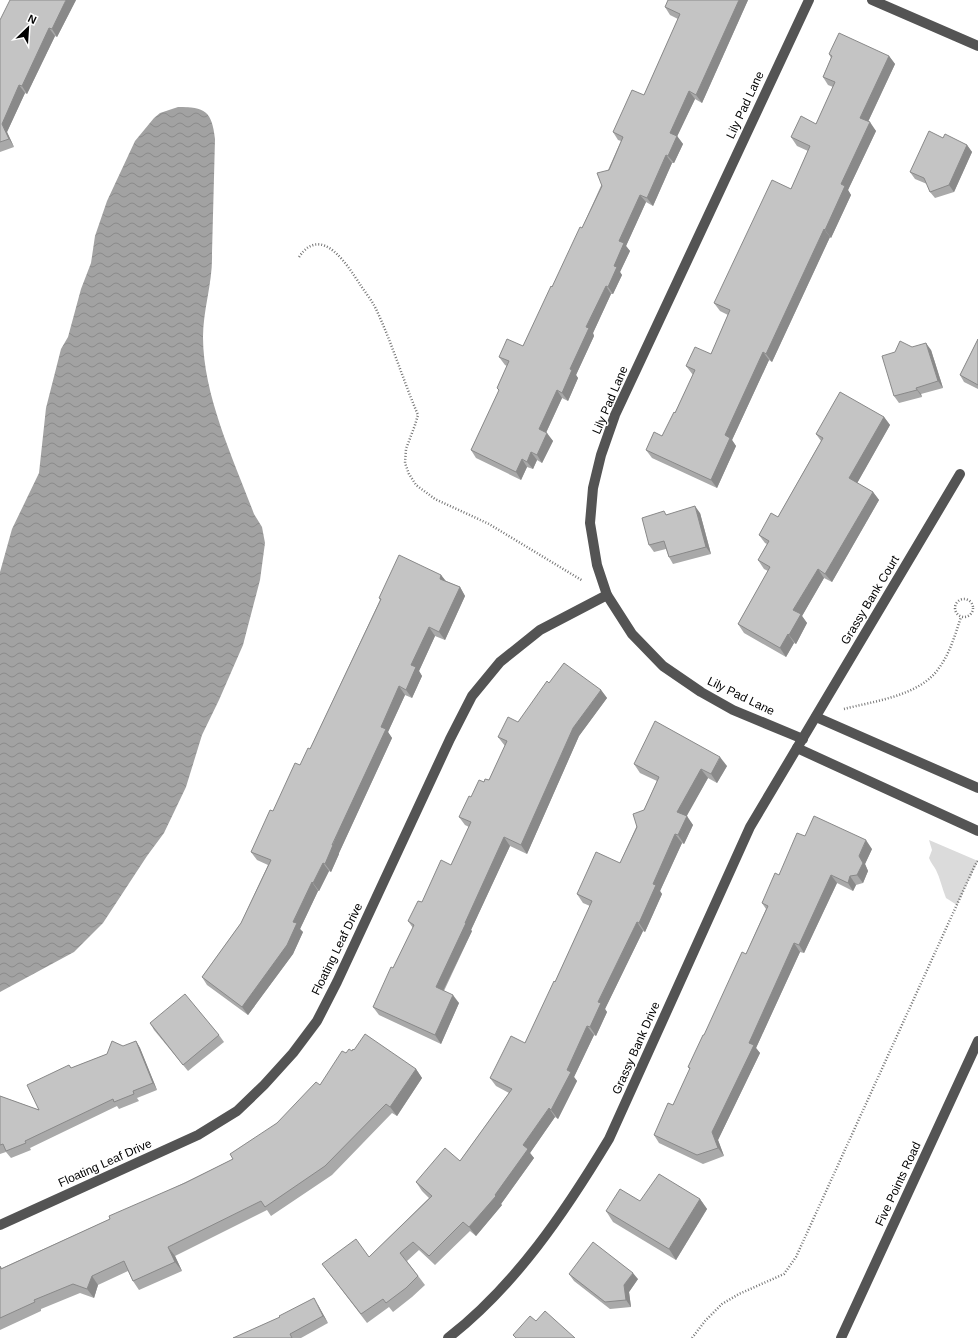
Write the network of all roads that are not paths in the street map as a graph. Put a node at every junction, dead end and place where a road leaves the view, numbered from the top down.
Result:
1 (809, 0) edge
2 (872, 0) edge
3 (978, 46) edge
4 (960, 474) dead end
5 (607, 595) junction
6 (816, 717) junction
7 (803, 739) junction
8 (797, 748) junction
9 (978, 788) edge
10 (978, 831) edge
11 (978, 1041) edge
12 (0, 1225) edge
13 (448, 1338) edge
14 (841, 1338) edge

1 - 5 street, Lily Pad Lane
2 - 3 street
4 - 6 street, Grassy Bank Court
5 - 7 street, Lily Pad Lane
5 - 12 street, Floating Leaf Drive
6 - 7 street, Grassy Bank Court
6 - 9 street
7 - 8 street, Grassy Bank Drive
8 - 10 street
8 - 13 street, Grassy Bank Drive
11 - 14 street, Five Points Road

